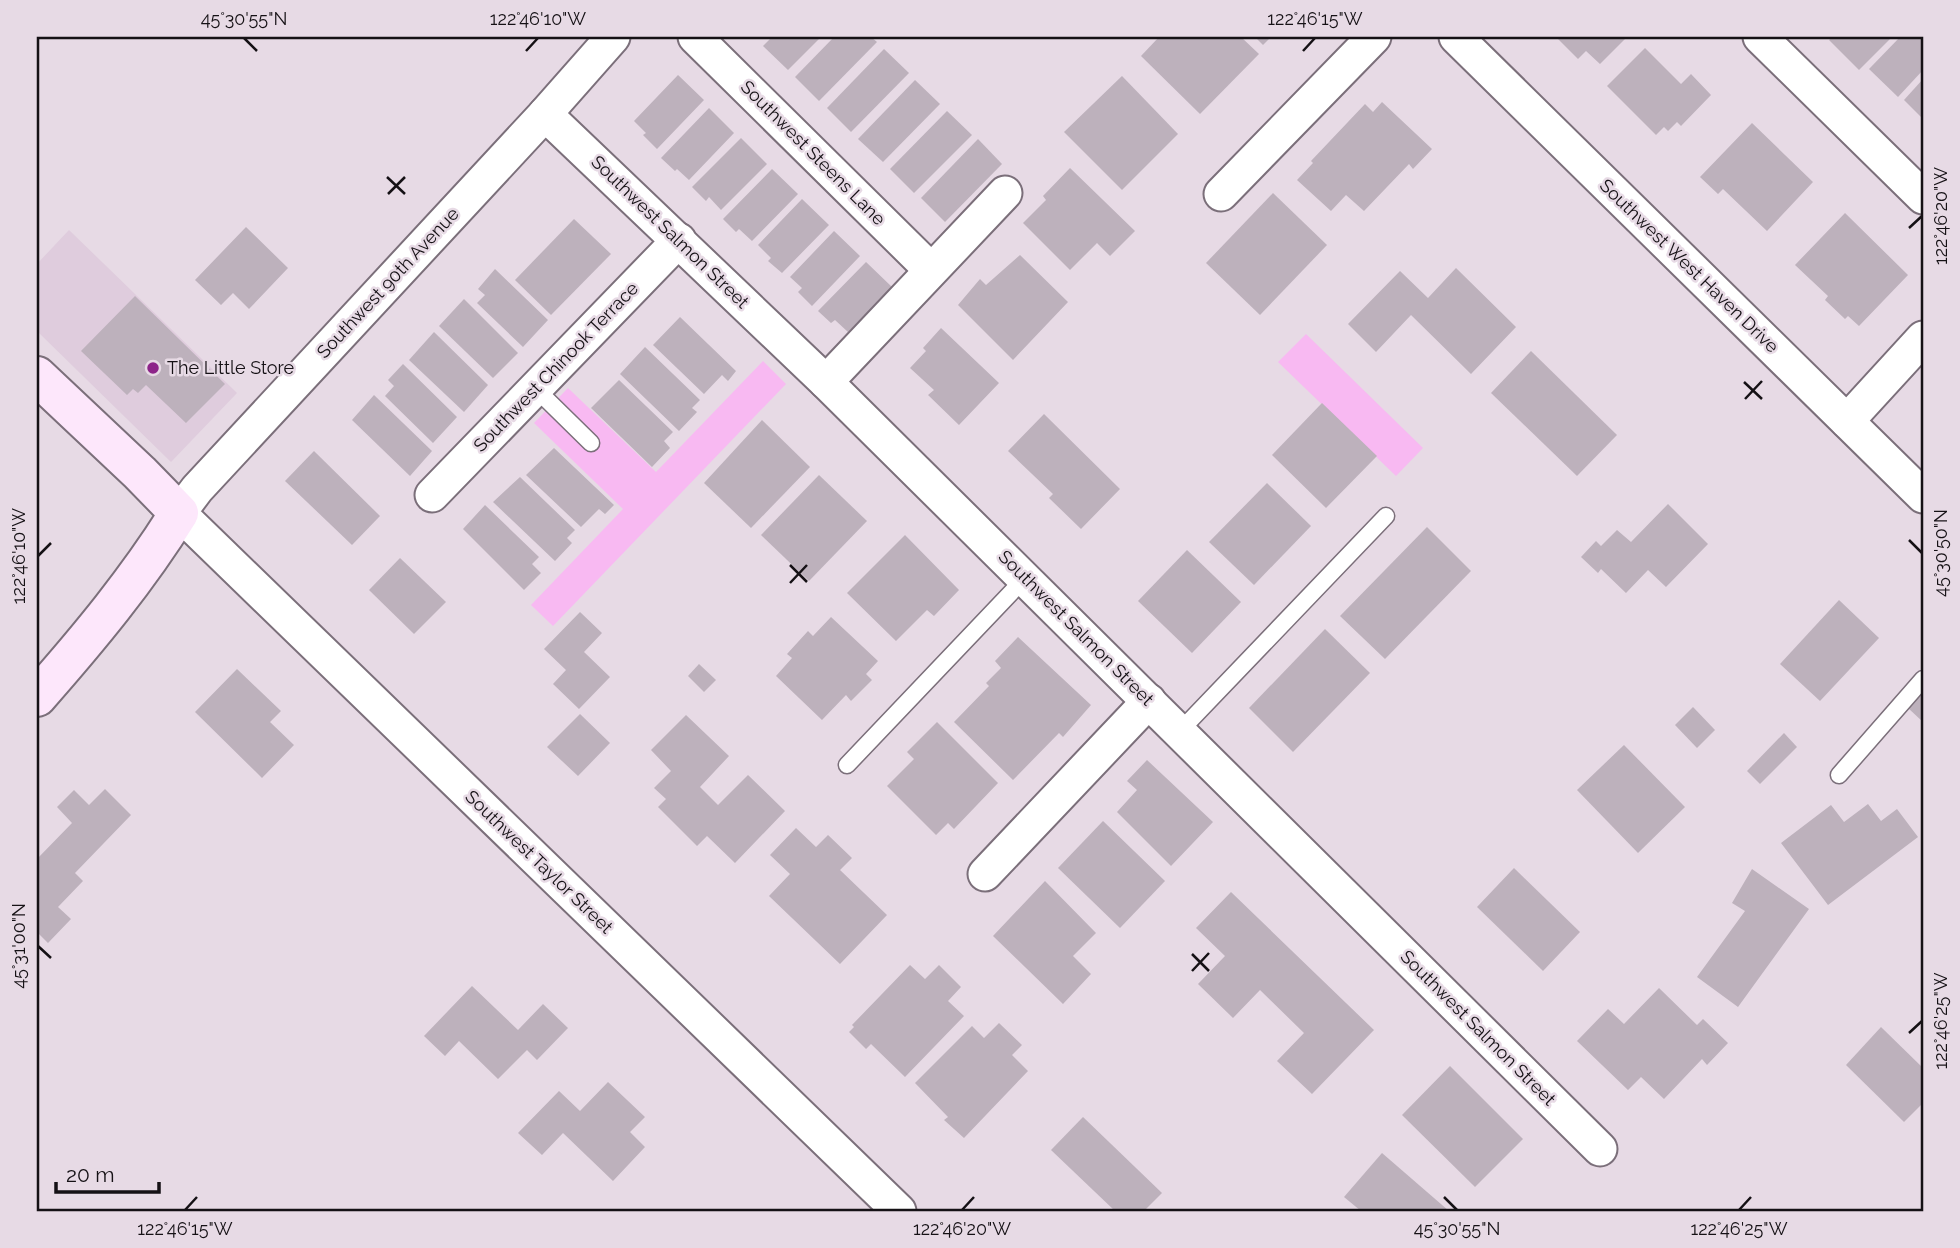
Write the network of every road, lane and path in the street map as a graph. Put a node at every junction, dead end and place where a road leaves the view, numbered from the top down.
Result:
1 (613, 37) edge
2 (695, 37) edge
3 (1374, 37) edge
4 (1456, 37) edge
5 (1760, 37) edge
6 (545, 114) junction
7 (1005, 193) dead end
8 (1221, 194) dead end
9 (1923, 197) edge
10 (679, 240) junction
11 (931, 270) junction
12 (1923, 338) edge
13 (37, 376) edge
14 (826, 382) junction
15 (535, 388) junction
16 (1847, 421) junction
17 (591, 443) dead end
18 (432, 495) dead end
19 (1923, 496) edge
20 (179, 513) junction
21 (1386, 516) dead end
22 (1025, 578) junction
23 (1923, 679) edge
24 (37, 696) edge
25 (1149, 701) junction
26 (1180, 731) junction
27 (847, 765) dead end
28 (1839, 775) dead end
29 (985, 874) dead end
30 (1600, 1149) dead end
31 (899, 1211) edge

1 - 6 street, Southwest 90th Avenue
2 - 11 street, Southwest Steens Lane
3 - 8 street
4 - 16 street, Southwest West Haven Drive
5 - 9 street
6 - 10 street, Southwest Salmon Street
6 - 20 street, Southwest 90th Avenue
7 - 11 street
10 - 14 street, Southwest Salmon Street
10 - 15 street, Southwest Chinook Terrace
11 - 14 street
12 - 16 street
13 - 20 street
14 - 22 street, Southwest Salmon Street
15 - 17 lane
15 - 18 street, Southwest Chinook Terrace
16 - 19 street, Southwest West Haven Drive
20 - 24 street, Southwest 90th Avenue
20 - 31 street, Southwest Taylor Street
21 - 26 lane
22 - 25 street, Southwest Salmon Street
22 - 27 lane
23 - 28 lane
25 - 26 street, Southwest Salmon Street
25 - 29 street
26 - 30 street, Southwest Salmon Street

